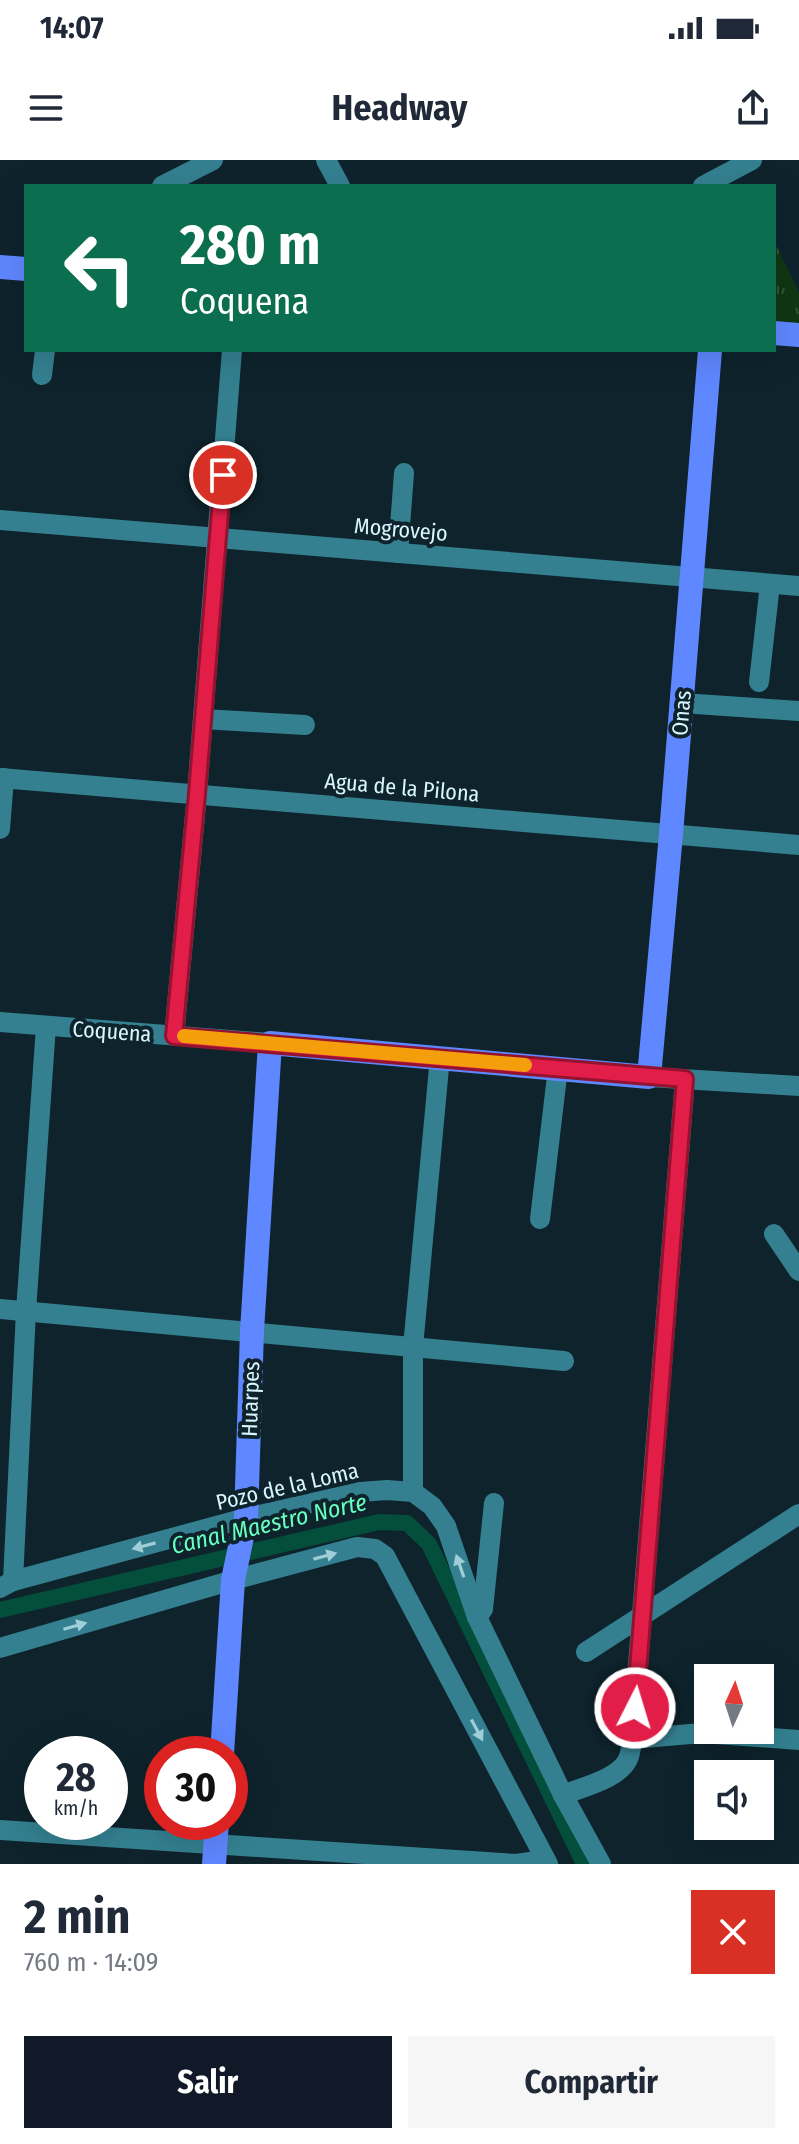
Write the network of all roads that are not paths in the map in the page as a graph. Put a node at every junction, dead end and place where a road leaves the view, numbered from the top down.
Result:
1 (213, 160) edge
2 (326, 160) edge
3 (752, 160) edge
4 (166, 184) edge
5 (339, 184) edge
6 (707, 184) edge
7 (776, 333) edge
8 (799, 335) edge
9 (45, 352) edge
10 (232, 352) edge
11 (710, 352) edge
12 (42, 375) dead end
13 (404, 473) dead end
14 (0, 520) edge
15 (218, 538) junction
16 (398, 553) junction
17 (692, 577) junction
18 (770, 584) junction
19 (799, 586) edge
20 (759, 682) dead end
21 (682, 703) junction
22 (799, 711) edge
23 (203, 719) junction
24 (305, 725) dead end
25 (2, 778) edge
26 (197, 794) junction
27 (0, 829) edge
28 (671, 834) junction
29 (799, 845) edge
30 (0, 1022) edge
31 (46, 1026) junction
32 (174, 1036) junction
33 (270, 1043) junction
34 (440, 1057) junction
35 (558, 1068) junction
36 (649, 1077) junction
37 (685, 1079) junction
38 (799, 1086) edge
39 (540, 1219) dead end
40 (774, 1234) dead end
41 (799, 1271) edge
42 (0, 1309) edge
43 (26, 1311) junction
44 (252, 1331) junction
45 (413, 1347) junction
46 (564, 1361) dead end
47 (413, 1492) junction
48 (494, 1503) dead end
49 (799, 1514) edge
50 (246, 1518) junction
51 (233, 1580) junction
52 (6, 1584) edge
53 (642, 1616) junction
54 (477, 1617) junction
55 (0, 1648) edge
56 (586, 1652) dead end
57 (223, 1736) edge
58 (632, 1739) junction
59 (799, 1740) edge
60 (563, 1795) junction
61 (0, 1830) edge
62 (216, 1843) edge
63 (546, 1862) edge
64 (601, 1864) edge

1 - 4 street
2 - 5 street
3 - 6 street
7 - 8 main road
9 - 12 street
10 - 15 street
11 - 17 main road, Onas
13 - 16 street
14 - 15 street, Mogrovejo
15 - 16 street, Mogrovejo
15 - 23 street
16 - 17 street, Mogrovejo
17 - 18 street, Mogrovejo
17 - 21 main road, Onas
18 - 19 street, Mogrovejo
18 - 20 street
21 - 22 street
21 - 28 main road, Onas
23 - 24 street
23 - 26 street
25 - 26 street, Agua de la Pilona
25 - 27 street
26 - 28 street, Agua de la Pilona
26 - 32 street
28 - 29 street, Agua de la Pilona
28 - 36 main road, Onas
30 - 31 street, Coquena
31 - 32 street, Coquena
31 - 43 street
32 - 33 street, Coquena
33 - 34 main road, Coquena
33 - 44 main road, Huarpes
34 - 35 main road, Coquena
34 - 45 street
35 - 36 main road, Coquena
35 - 39 street
36 - 37 street, Coquena
37 - 38 street, Coquena
37 - 53 street
40 - 41 street
42 - 43 street
43 - 44 street
43 - 52 street
44 - 45 street
44 - 50 main road, Huarpes
45 - 46 street
45 - 47 street
47 - 50 street, Pozo de la Loma
54 -> 47 street
48 - 54 street
49 - 53 street
50 - 51 main road, Huarpes
50 -> 52 street, Pozo de la Loma
55 -> 51 street
51 - 57 main road, Huarpes
51 -> 63 street
53 - 56 street
53 - 58 street
54 - 60 street
58 - 59 street
58 - 60 street
60 - 64 street
61 - 62 street
62 - 63 street

